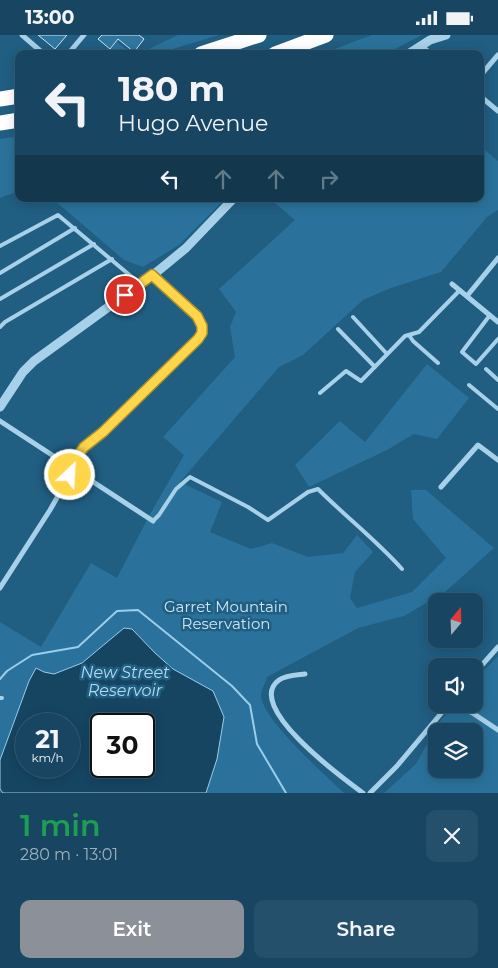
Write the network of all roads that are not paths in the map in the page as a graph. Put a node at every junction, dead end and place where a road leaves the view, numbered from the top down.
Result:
1 (22, 35) edge
2 (84, 35) edge
3 (259, 35) edge
4 (326, 35) edge
5 (446, 35) edge
6 (420, 45) junction
7 (39, 50) edge
8 (71, 50) edge
9 (213, 50) edge
10 (286, 50) edge
11 (413, 50) edge
12 (426, 50) edge
13 (498, 55) edge
14 (484, 71) edge
15 (15, 97) edge
16 (0, 99) edge
17 (484, 99) edge
18 (498, 111) edge
19 (230, 202) edge
20 (76, 228) junction
21 (94, 245) junction
22 (0, 246) edge
23 (498, 258) edge
24 (112, 259) junction
25 (0, 273) edge
26 (152, 275) junction
27 (140, 284) junction
28 (452, 284) dead end
29 (460, 290) junction
30 (467, 296) junction
31 (0, 299) edge
32 (490, 315) junction
33 (352, 317) dead end
34 (498, 322) edge
35 (0, 327) edge
36 (338, 329) dead end
37 (409, 335) junction
38 (498, 339) edge
39 (387, 354) junction
40 (438, 363) dead end
41 (375, 367) junction
42 (486, 369) dead end
43 (498, 380) edge
44 (470, 385) dead end
45 (320, 393) dead end
46 (0, 407) edge
47 (498, 409) edge
48 (0, 421) edge
49 (498, 460) edge
50 (72, 468) junction
51 (441, 487) dead end
52 (153, 521) joint
53 (402, 569) dead end
54 (0, 588) edge
55 (498, 647) edge
56 (483, 664) edge
57 (305, 674) dead end
58 (441, 713) edge
59 (472, 713) edge
60 (498, 731) edge
61 (363, 793) edge
62 (370, 793) edge

1 - 7 street
2 - 8 street
3 - 9 highway
4 - 10 highway
5 - 6 street
6 - 11 street
6 - 12 street
13 - 14 street
15 - 16 highway
17 - 18 street
19 - 26 street
20 - 21 lane
20 - 22 lane
20 - 25 lane
21 - 24 lane
21 - 31 lane
23 - 30 street
24 - 27 lane
24 - 35 lane
26 - 27 street
26 - 50 street
27 - 46 street
28 - 29 street
29 - 30 street
29 - 37 lane
30 - 32 street
32 - 34 street
32 - 38 lane
33 - 39 lane
36 - 41 lane
37 - 39 lane
37 - 40 lane
39 - 41 lane
41 - 45 lane
42 - 43 lane
44 - 47 lane
48 - 50 street
49 - 51 street
50 - 52 street
50 - 54 street
52 - 53 lane
55 - 56 street
57 - 61 street
58 - 62 street
59 - 60 street

